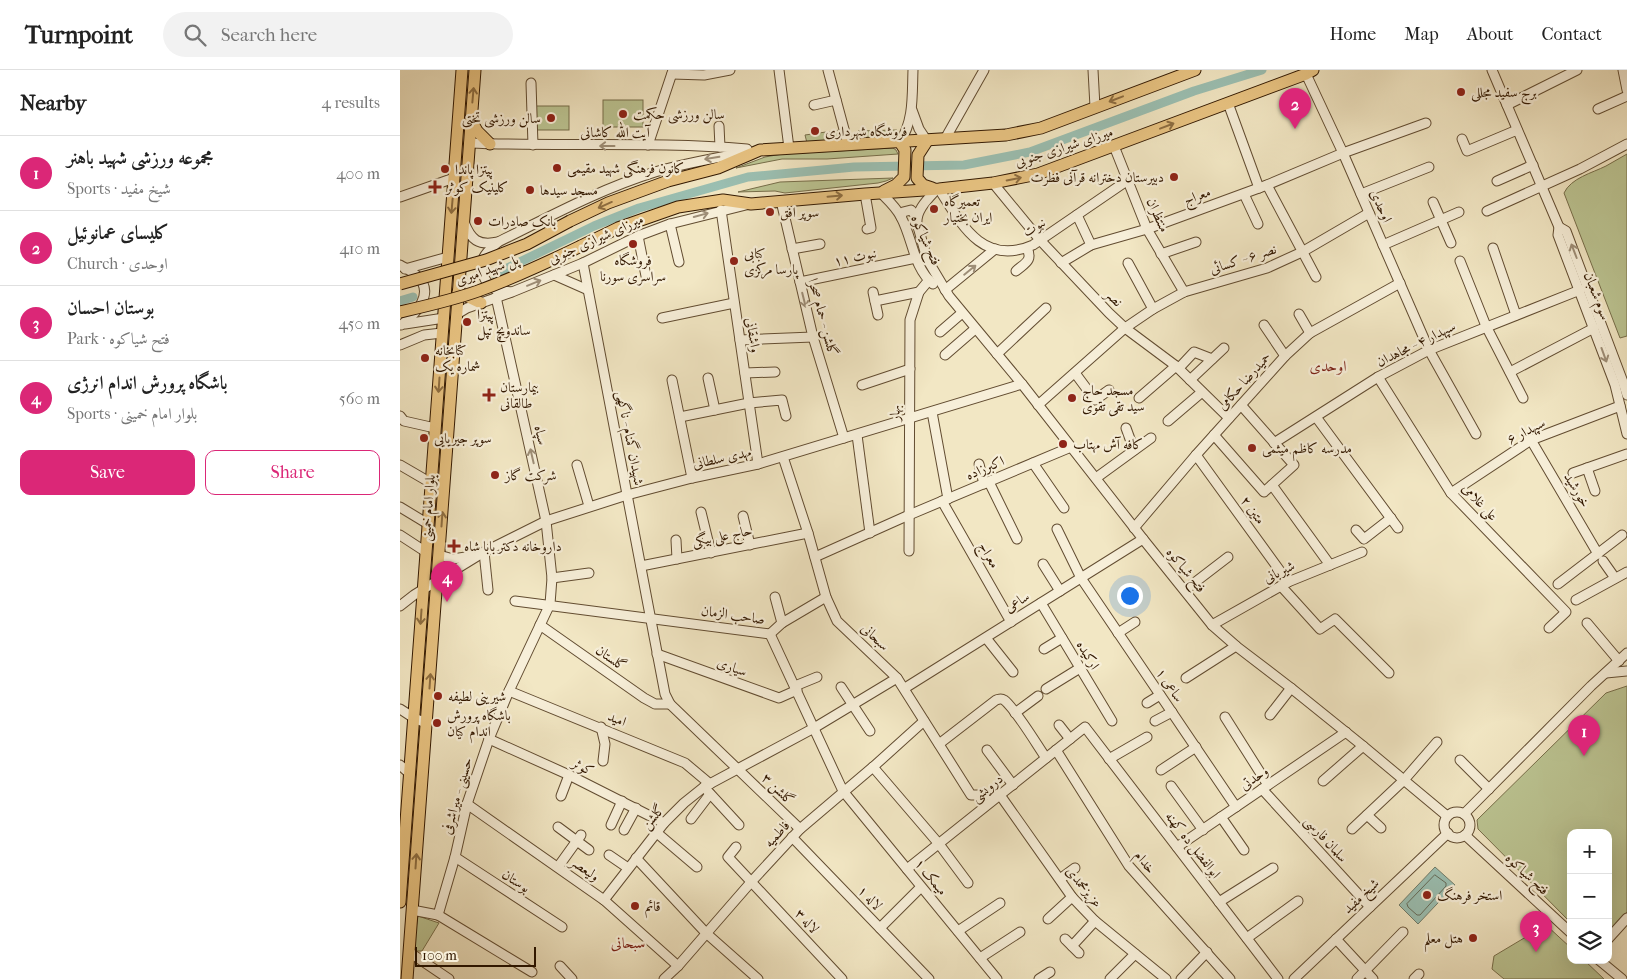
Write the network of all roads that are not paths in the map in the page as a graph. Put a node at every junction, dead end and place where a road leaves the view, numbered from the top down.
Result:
1 (462, 70) edge
2 (475, 70) edge
3 (730, 70) edge
4 (779, 70) edge
5 (828, 70) edge
6 (913, 70) edge
7 (984, 70) edge
8 (1093, 70) edge
9 (1195, 70) edge
10 (1492, 70) edge
11 (1577, 70) edge
12 (1623, 70) edge
13 (672, 72) edge
14 (704, 72) edge
15 (1310, 72) edge
16 (531, 83) dead end
17 (1627, 90) edge
18 (1627, 96) edge
19 (836, 100) junction
20 (1228, 103) junction
21 (814, 105) dead end
22 (1507, 105) junction
23 (1095, 107) junction
24 (1598, 109) dead end
25 (912, 110) junction
26 (471, 120) junction
27 (1426, 123) dead end
28 (719, 126) dead end
29 (1518, 130) junction
30 (1462, 138) dead end
31 (945, 140) junction
32 (927, 141) junction
33 (900, 142) junction
34 (469, 143) junction
35 (490, 144) junction
36 (848, 144) junction
37 (1627, 144) edge
38 (533, 145) junction
39 (648, 146) junction
40 (1114, 146) junction
41 (720, 147) junction
42 (790, 148) junction
43 (760, 150) junction
44 (1343, 154) junction
45 (1533, 165) junction
46 (1429, 167) dead end
47 (454, 178) junction
48 (1128, 180) junction
49 (1497, 182) dead end
50 (993, 183) junction
51 (1542, 186) junction
52 (1263, 187) junction
53 (937, 190) junction
54 (881, 193) junction
55 (865, 194) junction
56 (1244, 194) junction
57 (1361, 194) junction
58 (400, 197) edge
59 (781, 201) junction
60 (1433, 202) dead end
61 (752, 204) junction
62 (721, 210) junction
63 (1487, 211) dead end
64 (1459, 212) dead end
65 (1369, 213) junction
66 (1077, 215) junction
67 (901, 217) junction
68 (917, 217) junction
69 (463, 218) junction
70 (1441, 220) junction
71 (570, 221) joint
72 (670, 224) junction
73 (1258, 224) dead end
74 (1559, 227) junction
75 (866, 229) dead end
76 (1147, 229) junction
77 (638, 236) junction
78 (1040, 240) junction
79 (498, 242) junction
80 (1196, 242) dead end
81 (1451, 243) dead end
82 (820, 244) dead end
83 (1091, 245) junction
84 (1383, 245) junction
85 (581, 246) joint
86 (1027, 248) junction
87 (1493, 248) dead end
88 (792, 249) junction
89 (996, 249) junction
90 (1302, 252) junction
91 (1162, 254) junction
92 (448, 257) junction
93 (916, 258) junction
94 (1460, 261) dead end
95 (679, 262) dead end
96 (583, 263) junction
97 (1061, 263) junction
98 (1128, 263) dead end
99 (402, 268) edge
100 (1016, 271) dead end
101 (554, 275) junction
102 (646, 276) dead end
103 (446, 277) junction
104 (1316, 277) dead end
105 (929, 280) junction
106 (800, 282) junction
107 (1400, 283) junction
108 (400, 284) edge
109 (588, 290) junction
110 (1580, 290) junction
111 (458, 292) junction
112 (512, 292) junction
113 (873, 292) dead end
114 (919, 292) junction
115 (1184, 292) junction
116 (947, 293) junction
117 (496, 297) junction
118 (875, 302) junction
119 (481, 303) junction
120 (734, 303) junction
121 (1046, 308) dead end
122 (1153, 309) junction
123 (400, 312) edge
124 (962, 313) junction
125 (457, 314) junction
126 (1299, 314) dead end
127 (1516, 314) junction
128 (878, 315) dead end
129 (444, 318) junction
130 (662, 318) dead end
131 (1264, 324) dead end
132 (400, 325) edge
133 (1486, 326) junction
134 (975, 328) junction
135 (1125, 328) junction
136 (1594, 328) junction
137 (940, 332) dead end
138 (442, 333) junction
139 (1310, 334) junction
140 (813, 337) junction
141 (740, 340) junction
142 (400, 345) edge
143 (1224, 348) dead end
144 (1429, 350) junction
145 (997, 354) junction
146 (945, 355) dead end
147 (1284, 356) junction
148 (1212, 359) junction
149 (1177, 367) junction
150 (910, 369) junction
151 (775, 372) dead end
152 (1510, 372) junction
153 (745, 373) junction
154 (1075, 373) junction
155 (1378, 377) junction
156 (708, 378) dead end
157 (672, 380) dead end
158 (1190, 380) junction
159 (1625, 381) edge
160 (1022, 384) junction
161 (862, 385) dead end
162 (1109, 390) dead end
163 (1202, 392) junction
164 (1627, 395) edge
165 (1139, 398) dead end
166 (1523, 398) dead end
167 (750, 403) junction
168 (1038, 405) junction
169 (1241, 405) junction
170 (1620, 406) junction
171 (715, 410) junction
172 (932, 412) junction
173 (400, 416) edge
174 (786, 416) dead end
175 (1316, 417) junction
176 (680, 418) junction
177 (1228, 418) junction
178 (909, 419) junction
179 (1168, 420) dead end
180 (436, 428) junction
181 (1126, 428) dead end
182 (1476, 434) dead end
183 (1627, 434) edge
184 (856, 435) junction
185 (1214, 435) junction
186 (844, 438) junction
187 (1151, 438) dead end
188 (1532, 440) junction
189 (1274, 443) junction
190 (1072, 447) junction
191 (1134, 450) junction
192 (1627, 454) edge
193 (1196, 455) junction
194 (783, 457) junction
195 (1033, 463) junction
196 (758, 464) junction
197 (979, 464) dead end
198 (400, 465) edge
199 (578, 465) dead end
200 (1587, 468) junction
201 (1573, 473) dead end
202 (692, 478) junction
203 (1096, 478) junction
204 (431, 483) junction
205 (986, 483) junction
206 (1272, 485) junction
207 (1595, 491) dead end
208 (1451, 492) junction
209 (627, 495) junction
210 (945, 500) junction
211 (589, 506) junction
212 (400, 507) edge
213 (1064, 508) dead end
214 (701, 512) dead end
215 (909, 515) junction
216 (742, 516) dead end
217 (1391, 518) junction
218 (546, 521) junction
219 (428, 524) junction
220 (1134, 528) junction
221 (1398, 528) dead end
222 (1057, 529) dead end
223 (1356, 530) dead end
224 (808, 533) junction
225 (870, 533) junction
226 (400, 535) edge
227 (1622, 535) dead end
228 (1017, 539) dead end
229 (676, 540) dead end
230 (1143, 540) junction
231 (750, 545) junction
232 (909, 551) dead end
233 (426, 552) junction
234 (484, 552) junction
235 (711, 552) junction
236 (1362, 552) dead end
237 (439, 555) junction
238 (815, 557) junction
239 (1228, 557) dead end
240 (1601, 558) junction
241 (677, 559) junction
242 (1044, 564) dead end
243 (1330, 564) junction
244 (640, 566) junction
245 (1627, 572) edge
246 (589, 574) dead end
247 (552, 578) junction
248 (1081, 578) junction
249 (1616, 578) junction
250 (437, 581) junction
251 (1284, 584) junction
252 (1558, 584) dead end
253 (423, 590) junction
254 (488, 590) dead end
255 (1185, 590) junction
256 (1060, 591) junction
257 (775, 597) dead end
258 (826, 597) junction
259 (1576, 600) dead end
260 (515, 601) dead end
261 (1041, 603) junction
262 (550, 604) junction
263 (400, 606) edge
264 (650, 618) junction
265 (1011, 622) junction
266 (1135, 622) dead end
267 (782, 623) junction
268 (1587, 623) dead end
269 (1212, 624) junction
270 (540, 625) junction
271 (1549, 628) dead end
272 (1118, 633) junction
273 (770, 634) junction
274 (986, 638) junction
275 (1062, 638) junction
276 (1236, 646) junction
277 (1044, 649) dead end
278 (1627, 653) edge
279 (657, 654) junction
280 (1619, 661) junction
281 (1080, 668) junction
282 (1627, 671) edge
283 (1013, 672) dead end
284 (1389, 673) dead end
285 (1605, 674) junction
286 (817, 677) dead end
287 (897, 678) junction
288 (1186, 678) dead end
289 (841, 686) dead end
290 (796, 688) junction
291 (905, 688) junction
292 (1292, 688) junction
293 (1046, 690) dead end
294 (509, 691) junction
295 (1160, 695) junction
296 (1038, 696) dead end
297 (1147, 703) dead end
298 (670, 704) junction
299 (853, 704) junction
300 (400, 709) edge
301 (1172, 712) junction
302 (1014, 713) junction
303 (1225, 716) dead end
304 (1270, 716) dead end
305 (414, 718) junction
306 (924, 721) junction
307 (1112, 721) dead end
308 (1155, 722) dead end
309 (426, 723) junction
310 (1059, 724) dead end
311 (602, 727) junction
312 (814, 728) junction
313 (1085, 728) joint
314 (870, 731) dead end
315 (1346, 732) junction
316 (1147, 737) dead end
317 (489, 739) junction
318 (1070, 739) junction
319 (1438, 742) dead end
320 (939, 744) junction
321 (1364, 746) junction
322 (1196, 748) junction
323 (988, 750) dead end
324 (1056, 750) junction
325 (1046, 758) junction
326 (1109, 759) junction
327 (1460, 760) dead end
328 (603, 761) dead end
329 (400, 765) edge
330 (873, 767) junction
331 (737, 769) junction
332 (1161, 770) dead end
333 (410, 774) junction
334 (569, 775) junction
335 (1404, 780) junction
336 (1323, 781) dead end
337 (1013, 784) junction
338 (707, 785) junction
339 (1171, 786) dead end
340 (1265, 787) junction
341 (1489, 789) junction
342 (843, 792) junction
343 (710, 794) junction
344 (1000, 795) junction
345 (561, 796) dead end
346 (622, 801) junction
347 (467, 804) junction
348 (1236, 807) junction
349 (636, 808) junction
350 (1464, 814) junction
351 (1367, 815) junction
352 (1447, 816) junction
353 (1222, 817) junction
354 (691, 819) dead end
355 (664, 823) junction
356 (611, 824) dead end
357 (739, 825) dead end
358 (558, 827) dead end
359 (1381, 828) dead end
360 (403, 829) edge
361 (800, 829) junction
362 (1352, 829) dead end
363 (624, 830) dead end
364 (1202, 830) junction
365 (657, 833) junction
366 (1448, 833) junction
367 (1465, 835) junction
368 (792, 837) junction
369 (579, 838) junction
370 (939, 844) junction
371 (736, 847) dead end
372 (1177, 847) junction
373 (589, 850) dead end
374 (1244, 850) dead end
375 (609, 855) dead end
376 (455, 857) junction
377 (636, 858) junction
378 (697, 866) dead end
379 (558, 867) junction
380 (628, 868) junction
381 (1075, 868) dead end
382 (1273, 868) dead end
383 (907, 869) junction
384 (1060, 880) junction
385 (752, 881) junction
386 (968, 882) dead end
387 (919, 889) dead end
388 (400, 896) edge
389 (1072, 897) junction
390 (604, 900) junction
391 (1298, 901) dead end
392 (1219, 902) junction
393 (1000, 903) dead end
394 (1370, 907) junction
395 (412, 910) junction
396 (438, 915) junction
397 (1627, 918) edge
398 (1048, 919) dead end
399 (1095, 921) junction
400 (562, 928) dead end
401 (880, 928) junction
402 (1567, 929) edge
403 (958, 932) junction
404 (1020, 932) dead end
405 (1403, 932) dead end
406 (706, 933) junction
407 (1612, 934) edge
408 (1247, 938) junction
409 (1064, 939) dead end
410 (1336, 940) junction
411 (1072, 946) junction
412 (409, 952) junction
413 (1207, 952) junction
414 (1079, 953) dead end
415 (1135, 954) junction
416 (980, 958) junction
417 (1605, 964) edge
418 (560, 966) dead end
419 (678, 966) junction
420 (1366, 971) junction
421 (532, 972) dead end
422 (1050, 972) dead end
423 (407, 979) edge
424 (449, 979) edge
425 (572, 979) edge
426 (664, 979) edge
427 (758, 979) edge
428 (842, 979) edge
429 (929, 979) edge
430 (997, 979) edge
431 (1039, 979) edge
432 (1110, 979) edge
433 (1166, 979) edge
434 (1181, 979) edge
435 (1230, 979) edge
436 (1278, 979) edge
437 (1294, 979) edge
438 (1357, 979) edge
439 (1373, 979) edge
440 (1622, 979) edge

1 - 47 main road, بلوار امام خمینی
26 -> 2 main road, بلوار امام خمینی
3 - 14 street
4 - 42 street
5 - 19 street
6 - 25 street
7 - 31 street
8 - 23 street
9 -> 23 main road, میرزای شیرازی جنوبی
10 - 22 street, سوم شعبان
11 - 22 street
12 - 17 street
13 - 14 street
13 - 39 street
15 - 20 main road, میرزای شیرازی جنوبی
15 - 44 street, اوحدی
16 - 38 street
18 - 24 street
19 - 21 street
19 - 36 street
40 -> 20 main road, میرزای شیرازی جنوبی
20 - 52 street
22 - 29 street, سوم شعبان
23 - 31 main road, میرزای شیرازی جنوبی
25 - 32 street
25 - 33 street
26 - 34 main road, بلوار امام خمینی
26 - 35 main road
27 - 44 street, معراج
28 - 41 street
29 - 30 street
29 - 45 street, سوم شعبان
31 - 32 main road, میرزای شیرازی جنوبی
32 - 33 main road, میرزای شیرازی جنوبی
32 - 53 main road
33 - 36 main road, میرزای شیرازی جنوبی
33 - 54 main road
34 - 35 street, آیت الله کاشانی
34 - 69 main road, بلوار امام خمینی
35 - 38 street, آیت الله کاشانی
36 - 42 main road, میرزای شیرازی جنوبی
37 - 51 street
39 -> 38 street, آیت الله کاشانی
39 - 41 street, آیت الله کاشانی
40 - 48 street, منتظران
50 -> 40 main road, میرزای شیرازی جنوبی
41 - 43 street, آیت الله کاشانی
42 - 43 main road, میرزای شیرازی جنوبی
43 -> 71 main road, میرزای شیرازی جنوبی
43 -> 79 street, میرزای شیرازی جنوبی
44 - 52 street, معراج
44 - 57 street, اوحدی
45 - 49 street
45 - 51 street, سوم شعبان
46 - 57 street
47 - 58 street
47 -> 92 main road, بلوار امام خمینی
48 - 66 street, نبوت
48 - 76 street, منتظران
50 - 53 main road, میرزای شیرازی جنوبی
50 - 78 street, نصر
51 - 63 street
51 - 74 street, سوم شعبان
52 - 56 street, معراج
52 - 90 street
53 - 54 main road, میرزای شیرازی جنوبی
53 - 68 street, فتح شیاکوه
53 - 89 street, نبوت
54 - 55 main road, میرزای شیرازی جنوبی
54 - 67 street, فتح شیاکوه
59 -> 55 main road, میرزای شیرازی جنوبی
55 - 75 street
56 - 73 street
56 - 76 street, معراج
57 - 65 street, اوحدی
59 - 61 main road, میرزای شیرازی جنوبی
59 - 88 street, گلشن - حمام صحرا
60 - 70 street
61 - 62 street, میرزای شیرازی جنوبی
61 - 85 main road, میرزای شیرازی جنوبی
72 -> 62 street, میرزای شیرازی جنوبی
62 - 120 street, واشقانی
64 - 70 street
65 - 84 street, اوحدی
65 - 90 street, نصر ۶ - کسائی
66 - 78 street, نبوت
66 - 83 street
67 - 68 street
67 - 93 street, فتح شیاکوه
68 - 116 street, فتح شیاکوه
69 - 79 street
69 - 111 main road, بلوار امام خمینی
70 - 81 street
70 - 84 street
71 - 108 main road, پل شهید امیری, bridge
72 - 77 street, میرزای شیرازی جنوبی
72 - 95 street
74 - 110 street, سوم شعبان
159 -> 74 street, سوم شعبان
76 - 83 street, معراج
76 - 91 street, منتظران
77 - 96 street, میرزای شیرازی جنوبی
77 - 102 street
78 - 86 street, نبوت
78 - 97 street, نصر
79 - 112 street
80 - 91 street
82 - 88 street
83 - 97 street, معراج
84 - 107 street, اوحدی
85 - 123 main road, پل شهید امیری, bridge
86 - 89 street, نبوت
86 - 100 street
87 - 127 street
88 - 106 street, گلشن - حمام صحرا
116 -> 89 street
90 - 104 street
90 - 115 street, نصر ۶ - کسائی
91 - 115 street, منتظران
92 - 99 street
92 - 103 main road, بلوار امام خمینی
93 - 105 street, فتح شیاکوه
93 - 106 street, نبوت ۱۱
94 - 133 street
96 - 101 street, میرزای شیرازی جنوبی
96 - 109 street, شهیدان گمنام - ناگهی
97 - 135 street, نصر
98 - 122 street
99 - 132 street
101 - 109 street
112 -> 101 street, میرزای شیرازی جنوبی
103 - 111 main road
103 - 129 main road, بلوار امام خمینی
105 - 114 street, بهار
105 - 116 street, فتح شیاکوه
106 -> 140 street, گلشن - حمام صحرا
107 - 139 street, حمیدرضا حکامی
107 - 144 street, اوحدی
109 - 209 street, شهیدان گمنام - ناگهی
110 - 127 street, سپهدار ۴ - مجاهدان
110 - 136 street, سوم شعبان
111 - 119 main road
111 - 125 main road, بلوار امام خمینی
112 - 117 street, میرزای شیرازی جنوبی
113 - 118 street
114 - 118 street
114 - 150 street, بهار
115 - 122 street, نصر ۶ - کسائی
116 - 124 street, فتح شیاکوه
117 - 119 street, میرزای شیرازی جنوبی
218 -> 117 street, سپاه
118 - 128 street
119 - 125 street, میرزای شیرازی جنوبی
120 - 130 street
120 - 141 street, واشقانی
121 - 145 street
122 - 135 street, نصر ۶ - کسائی
124 - 134 street, فتح شیاکوه
124 - 137 street
237 -> 125 main road, بلوار امام خمینی
126 - 139 street
127 - 133 street, سپهدار ۴ - مجاهدان
129 - 132 street
129 - 138 main road, بلوار امام خمینی
131 - 147 street
133 - 144 street, سپهدار ۴ - مجاهدان
133 - 152 street
134 - 145 street, فتح شیاکوه
134 - 146 street
135 - 149 street, نصر
135 - 154 street, نصر ۶ - کسائی
136 - 152 street
136 -> 170 street, سوم شعبان
138 - 142 street
138 -> 180 main road, بلوار امام خمینی
139 - 147 street, حمیدرضا حکامی
140 - 141 street
140 - 186 street, گلشن - حمام صحرا
141 - 153 street, واشقانی
143 - 148 street
144 - 155 street, سپهدار ۴ - مجاهدان
144 - 182 street, اوحدی
145 - 160 street, فتح شیاکوه
147 - 169 street, حمیدرضا حکامی
148 - 149 street
148 - 158 street
149 - 158 street, نصر
149 - 165 street
150 - 161 street
150 - 178 street, بهار
151 - 153 street
152 - 166 street
153 - 167 street, واشقانی
154 - 162 street
154 - 168 street, نصر ۶ - کسائی
155 - 175 street, سپهدار ۴ - مجاهدان
155 - 208 street, علی غلامی
156 - 171 street
157 - 176 street
158 - 163 street, نصر
159 - 164 street, سوم شعبان
160 - 168 street, فتح شیاکوه
160 - 172 street, مهدی سلطانی
163 - 177 street, نصر
163 - 179 street
167 - 171 street
167 - 174 street
167 - 196 street, واشقانی
168 - 190 street, فتح شیاکوه
169 - 177 street, حمیدرضا حکامی
169 - 189 street
170 - 183 street, سوم شعبان
170 - 188 street, سپهدار ۶
171 - 176 street
172 - 178 street, مهدی سلطانی
172 - 210 street, معراج
173 - 180 street
175 - 189 street, سپهدار ۴ - مجاهدان
175 - 217 street
176 - 202 street
177 - 185 street, حمیدرضا حکامی
178 - 184 street, مهدی سلطانی
178 - 215 street, بهار
180 - 204 main road, بلوار امام خمینی
181 - 191 street
184 - 186 street, مهدی سلطانی
184 - 225 street
185 - 193 street, حمیدرضا حکامی
185 - 206 street
186 - 194 street, مهدی سلطانی
187 - 191 street
188 - 208 street, سپهدار ۶
188 - 240 street, خورشید
189 - 206 street
190 - 195 street, اکبرزاده
190 - 203 street, فتح شیاکوه
191 - 203 street
192 - 200 street
193 - 220 street, حمیدرضا حکامی
193 - 251 street, متین ۲
194 - 196 street, مهدی سلطانی
194 - 224 street, سبحانی
195 - 205 street, اکبرزاده
195 - 213 street
196 - 202 street, مهدی سلطانی
197 - 205 street
198 - 204 street
199 - 211 street
200 - 201 street
200 - 207 street
202 - 209 street, مهدی سلطانی
203 - 220 street, فتح شیاکوه
204 - 219 main road, بلوار امام خمینی
205 - 210 street, اکبرزاده
205 - 228 street
206 - 243 street
208 - 271 street, علی غلامی
209 - 211 street, مهدی سلطانی
209 - 244 street, شهیدان گمنام - ناگهی
210 - 215 street, اکبرزاده
210 - 265 street, معراج
211 - 218 street, مهدی سلطانی
212 - 219 street
214 - 235 street
215 - 225 street, اکبرزاده
215 - 232 street, بهار
216 - 231 street
217 - 221 street
217 - 223 street
218 - 234 street, مهدی سلطانی
218 - 247 street, حسینی - میراشرفی
219 - 233 main road, بلوار امام خمینی
220 - 230 street, فتح شیاکوه
222 - 248 street, ساعی ۱
224 - 231 street, حاج علی بیگی
224 - 238 street, سبحانی
225 - 238 street, اکبرزاده
226 - 233 street
227 - 240 street
229 - 241 street
230 - 248 street, ساعی
230 - 255 street, فتح شیاکوه
231 - 235 street, حاج علی بیگی
233 - 253 main road, بلوار امام خمینی
234 - 237 street
234 - 250 street, مهدی سلطانی
234 - 254 street
235 - 241 street, حاج علی بیگی
236 - 243 street, شیربانی
237 - 250 main road, بلوار امام خمینی
238 - 258 street, سبحانی
239 - 255 street
240 - 249 street, خورشید
240 - 252 street
241 - 244 street, حاج علی بیگی
242 - 256 street
243 - 251 street, شیربانی
244 - 264 street, شهیدان گمنام - ناگهی
245 - 249 street
246 - 247 street
247 - 262 street, حسینی - میراشرفی
248 - 256 street, ساعی
248 - 272 street, ساعی ۱
249 - 259 street
250 - 253 street, مهدی سلطانی
309 -> 250 main road, بلوار امام خمینی
251 - 269 street, شیربانی
251 - 284 street, متین ۲
253 - 263 street, مهدی سلطانی
253 -> 305 main road, بلوار امام خمینی
255 - 269 street, فتح شیاکوه
256 - 261 street, ساعی
257 - 267 street
258 - 267 street
258 - 287 street, سبحانی
260 - 262 street, صاحب الزمان
261 - 265 street, ساعی
261 - 275 street, ارکیده
262 - 264 street, صاحب الزمان
262 - 270 street, حسینی - میراشرفی
264 - 273 street, صاحب الزمان
264 - 279 street
265 - 274 street, ساعی
266 - 272 street
267 - 273 street
268 - 280 street
269 - 276 street, فتح شیاکوه
270 - 294 street, حسینی - میراشرفی
270 - 298 street, گلستان
272 - 295 street, ساعی ۱
273 - 290 street, صاحب الزمان
274 - 283 street
274 - 291 street, ساعی
275 - 277 street
275 - 281 street, ارکیده
276 - 288 street
276 - 292 street, فتح شیاکوه
278 - 280 street
279 - 290 street, سیاری
279 - 298 street
280 - 285 street
281 - 293 street
281 - 307 street, ارکیده
282 - 285 street
285 - 341 street
286 - 290 street, سیاری
287 - 291 street, سبحانی
287 - 299 street, گلشن
289 - 299 street
290 - 312 street, صاحب الزمان
291 - 306 street, سبحانی
292 - 304 street
292 - 315 street, فتح شیاکوه
294 - 311 street, امید
294 - 317 street, حسینی - میراشرفی
295 - 297 street
295 - 301 street, ساعی ۱
296 - 302 street
298 - 331 street
299 - 312 street, گلشن
299 - 314 street
300 - 305 street
301 - 308 street
301 - 322 street, ساعی ۱
302 - 320 street
302 - 325 street
303 - 340 street, سلمان فارسی
305 - 309 street
305 - 333 main road, بلوار امام خمینی
306 - 320 street, سبحانی
306 - 330 street, فاطمیه
395 -> 309 main road, بلوار امام خمینی
310 - 318 street
311 - 328 street
311 - 338 street, امید
312 - 331 street, گلشن
312 - 342 street, صاحب الزمان
313 - 318 street, درویشی
313 - 326 street, ابوالفضل ده کهنه
315 - 321 street, فتح شیاکوه
315 - 340 street, وحدتی
316 - 326 street
317 - 334 street, کوثر
317 - 347 street, حسینی - میراشرفی
318 - 324 street, درویشی
319 - 335 street
320 - 344 street, سبحانی
321 - 335 street, فتح شیاکوه
321 - 336 street
322 - 332 street
322 - 348 street, ساعی ۱
323 - 337 street
324 - 325 street, درویشی
324 - 413 street, خدام
325 - 337 street, درویشی
326 - 372 street, ابوالفضل ده کهنه
327 - 341 street
329 - 333 street
330 - 342 street, فاطمیه
330 - 370 street
331 - 338 street, گلشن
331 - 361 street, گلشن ۳
333 - 360 main road, بلوار امام خمینی
334 - 345 street
334 - 346 street, کوثر
335 - 351 street
335 - 352 street, فتح شیاکوه
337 - 344 street, درویشی
338 - 343 street, امید
338 - 355 street, گلشن
339 - 364 street
340 - 348 street, وحدتی
340 - 394 street, سلمان فارسی
341 - 350 street
342 - 361 street, فاطمیه
342 - 383 street, میمک ۱
343 - 354 street
343 - 357 street, امید
344 - 370 street, درویشی
344 - 384 street, عزیزمحمدی
346 - 349 street, کوثر
346 - 356 street
347 - 376 street, حسینی - میراشرفی
347 - 379 street, ولیعصر
348 - 353 street, وحدتی
349 - 355 street, کوثر
349 - 363 street
350 - 352 street
350 - 367 street
351 - 359 street
351 - 362 street
352 - 366 street
353 - 364 street, وحدتی
353 - 374 street
355 - 365 street, گلشن
358 - 369 street
360 - 388 main road, بلوار امام خمینی
361 - 368 street, فاطمیه
364 - 372 street, وحدتی
365 - 377 street, گلشن
365 - 378 street
366 - 367 street
366 - 394 street, شیخ مفید
367 - 402 street, فتح شیاکوه
368 - 385 street, فاطمیه
368 - 401 street, لاله ۱
369 - 373 street
369 - 379 street
370 - 383 street, درویشی
370 - 386 street
371 - 385 street, لاله ۳
372 - 392 street, ابوالفضل ده کهنه
375 - 380 street
376 - 396 street, حسینی - میراشرفی
376 - 400 street, بوستان
377 - 380 street, گلشن
377 - 406 street
379 - 390 street, ولیعصر
380 - 390 street, گلشن
381 - 384 street
382 - 392 street
383 - 403 street, میمک ۱
384 - 389 street, عزیزمحمدی
385 - 406 street, فاطمیه
385 - 428 street, لاله ۳
387 - 401 street
389 - 398 street
389 - 399 street, عزیزمحمدی
390 - 419 street, ولیعصر
391 - 408 street
392 - 408 street, ابوالفضل ده کهنه
393 - 403 street
394 - 410 street, شیخ مفید
395 - 396 street
395 - 412 main road, بلوار امام خمینی
396 - 421 street
397 - 407 street
399 - 411 street
399 - 415 street, عزیزمحمدی
401 - 429 street, لاله ۱
403 - 416 street, میمک ۱
404 - 416 street
405 - 420 street
406 - 419 street, فاطمیه
406 - 427 street
408 - 436 street, ابوالفضل ده کهنه
409 - 411 street
410 - 420 street
410 - 437 street, شیخ مفید
411 - 414 street
412 - 423 main road, بلوار امام خمینی
412 - 424 street
413 - 434 street
413 - 435 street, خدام
415 - 432 street
415 - 433 street, عزیزمحمدی
416 - 430 street, میمک ۱
417 - 440 street
418 - 425 street
419 - 426 street, فاطمیه
420 - 438 street
420 - 439 street
422 - 431 street

